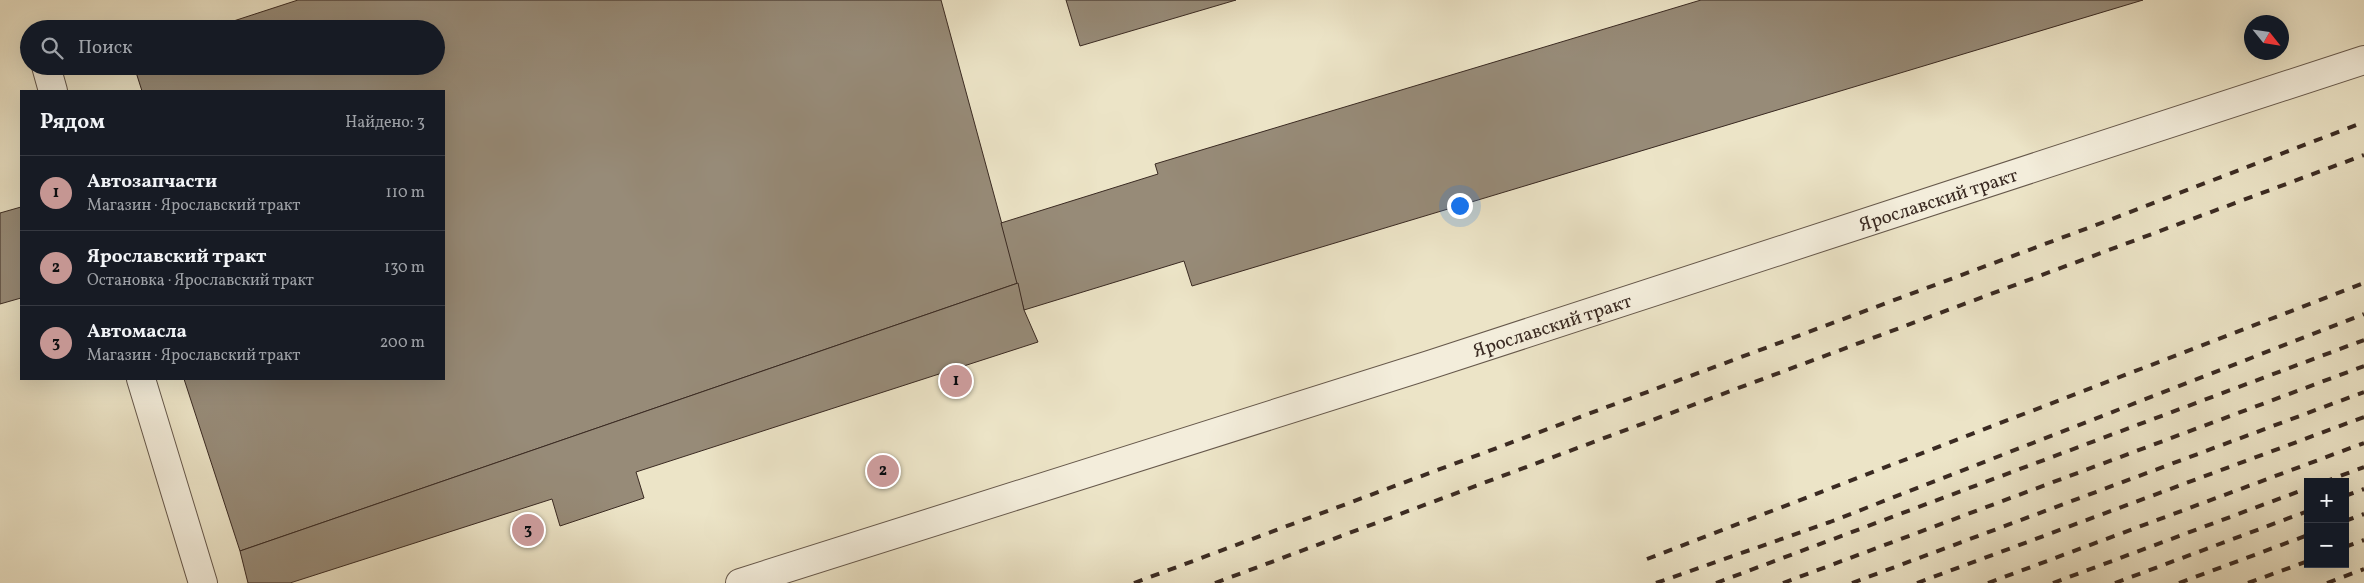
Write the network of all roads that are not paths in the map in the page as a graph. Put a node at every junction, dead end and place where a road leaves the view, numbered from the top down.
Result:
1 (2364, 60) edge
2 (49, 75) edge
3 (53, 90) edge
4 (141, 380) edge
5 (203, 583) edge
6 (740, 583) edge

1 - 6 street, Ярославский тракт
2 - 3 street
4 - 5 street

